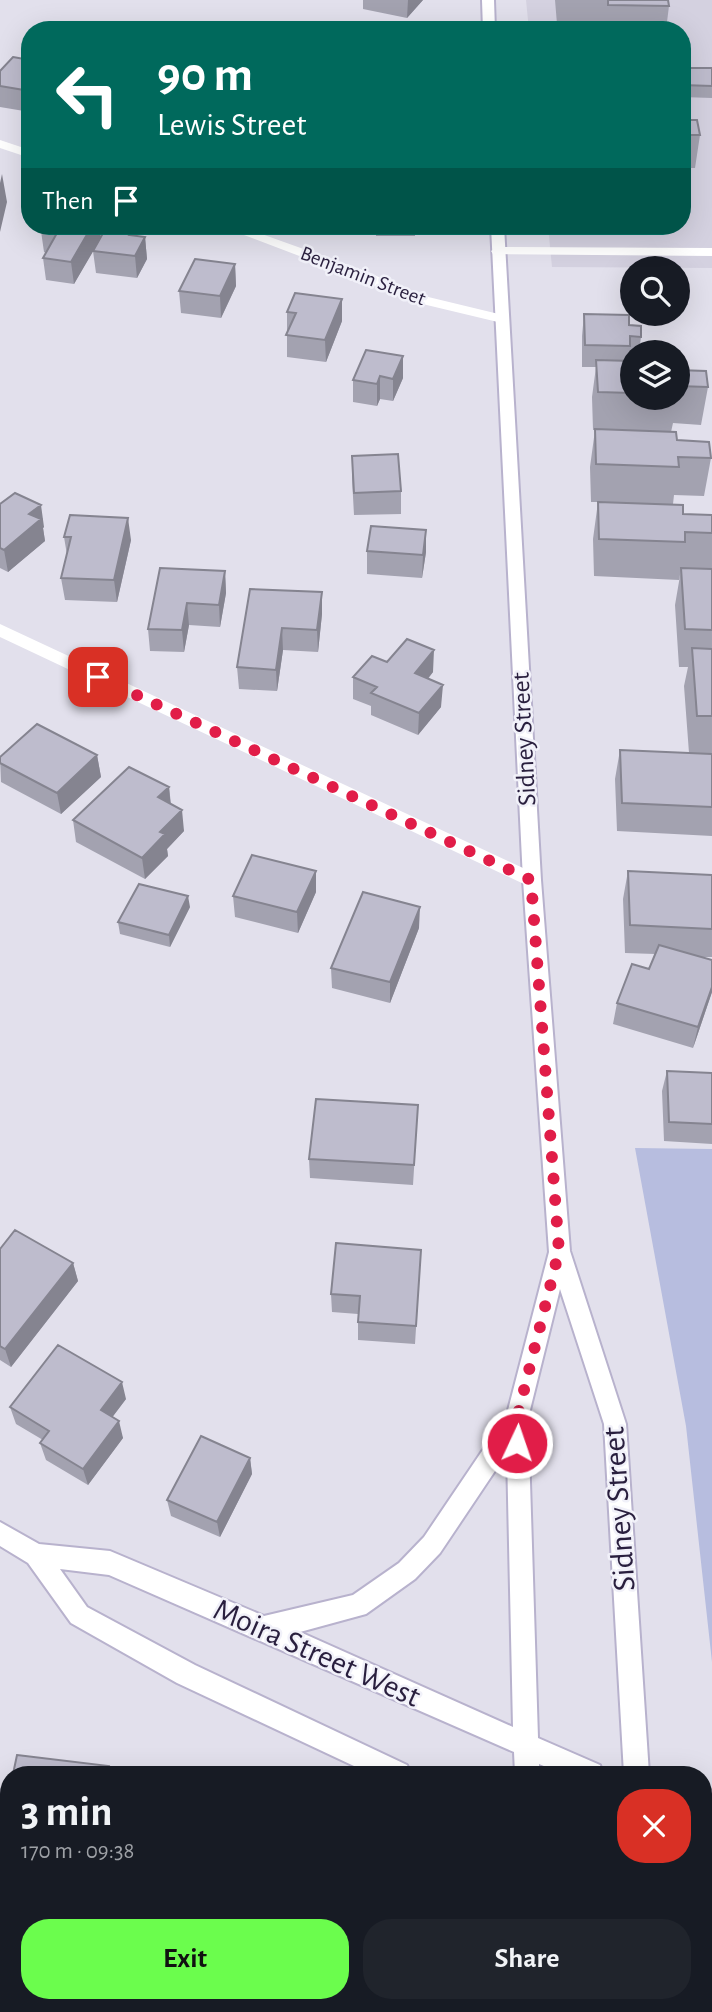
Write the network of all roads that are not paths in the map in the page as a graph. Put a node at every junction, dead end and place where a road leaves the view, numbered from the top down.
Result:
1 (488, 0) edge
2 (489, 21) edge
3 (0, 144) edge
4 (21, 151) edge
5 (252, 235) edge
6 (497, 235) edge
7 (498, 251) junction
8 (712, 252) edge
9 (502, 318) junction
10 (0, 630) edge
11 (531, 880) junction
12 (559, 1251) junction
13 (517, 1418) junction
14 (0, 1533) edge
15 (36, 1555) junction
16 (264, 1628) junction
17 (526, 1745) junction
18 (381, 1766) edge
19 (527, 1766) edge
20 (573, 1766) edge
21 (636, 1766) edge

1 - 2 main road
3 - 4 main road
5 - 9 main road, Benjamin Street
6 - 7 main road, Sidney Street
7 - 8 main road
7 - 9 main road, Sidney Street
9 - 11 main road, Sidney Street
10 - 11 main road
11 - 12 main road, Sidney Street
12 - 13 main road, Sidney Street
12 - 21 main road, Sidney Street
13 - 16 main road
13 - 17 main road, Sidney Street
14 - 15 main road, Moira Street West
15 - 16 main road, Moira Street West
15 - 18 main road, Moira Street West
16 - 17 main road, Moira Street West
17 - 19 main road, Sidney Street
17 - 20 main road, Moira Street West

